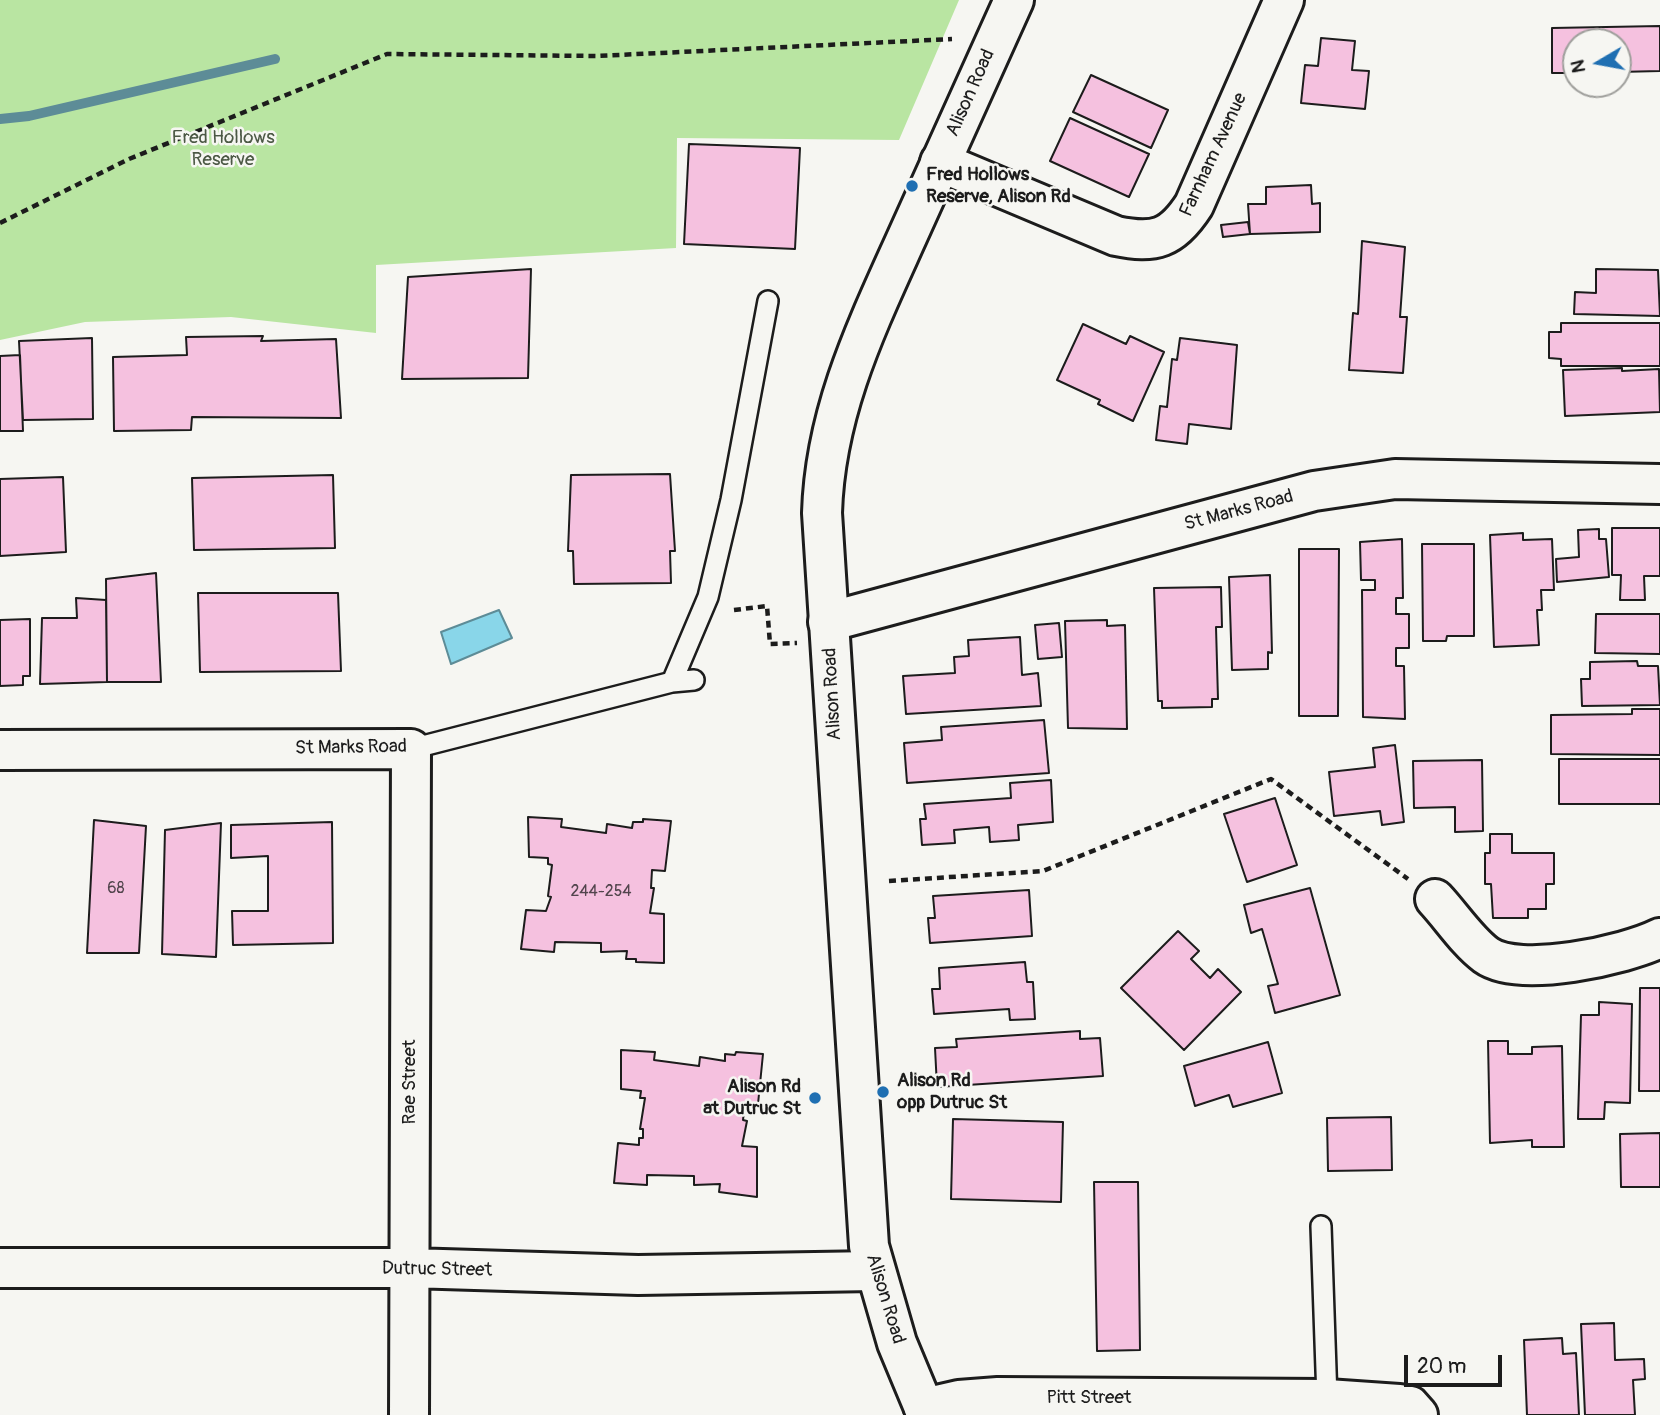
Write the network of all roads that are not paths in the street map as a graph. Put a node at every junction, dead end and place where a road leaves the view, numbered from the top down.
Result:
1 (1014, 0) edge
2 (1284, 0) edge
3 (940, 162) junction
4 (768, 301) dead end
5 (1660, 485) edge
6 (828, 622) junction
7 (694, 680) dead end
8 (672, 682) junction
9 (411, 749) junction
10 (0, 750) edge
11 (1435, 899) road end
12 (1660, 938) edge
13 (1321, 1226) dead end
14 (0, 1268) edge
15 (410, 1268) junction
16 (874, 1271) junction
17 (1327, 1399) junction
18 (925, 1411) edge
19 (409, 1415) edge
20 (1418, 1415) edge

1 - 3 street, Alison Road
2 - 3 street, Farnham Avenue
3 - 6 street, Alison Road
4 - 8 lane
5 - 6 street, St Marks Road
6 - 16 street, Alison Road
7 - 8 lane, St Marks Road
8 - 9 lane, St Marks Road
9 - 10 street, St Marks Road
9 - 15 street, Rae Street
11 - 12 street
13 - 17 lane
14 - 15 street, Dutruc Street
15 - 16 street, Dutruc Street
15 - 19 street, Rae Street
16 - 18 street, Alison Road
17 - 18 street, Pitt Street
17 - 20 street, Pitt Street

